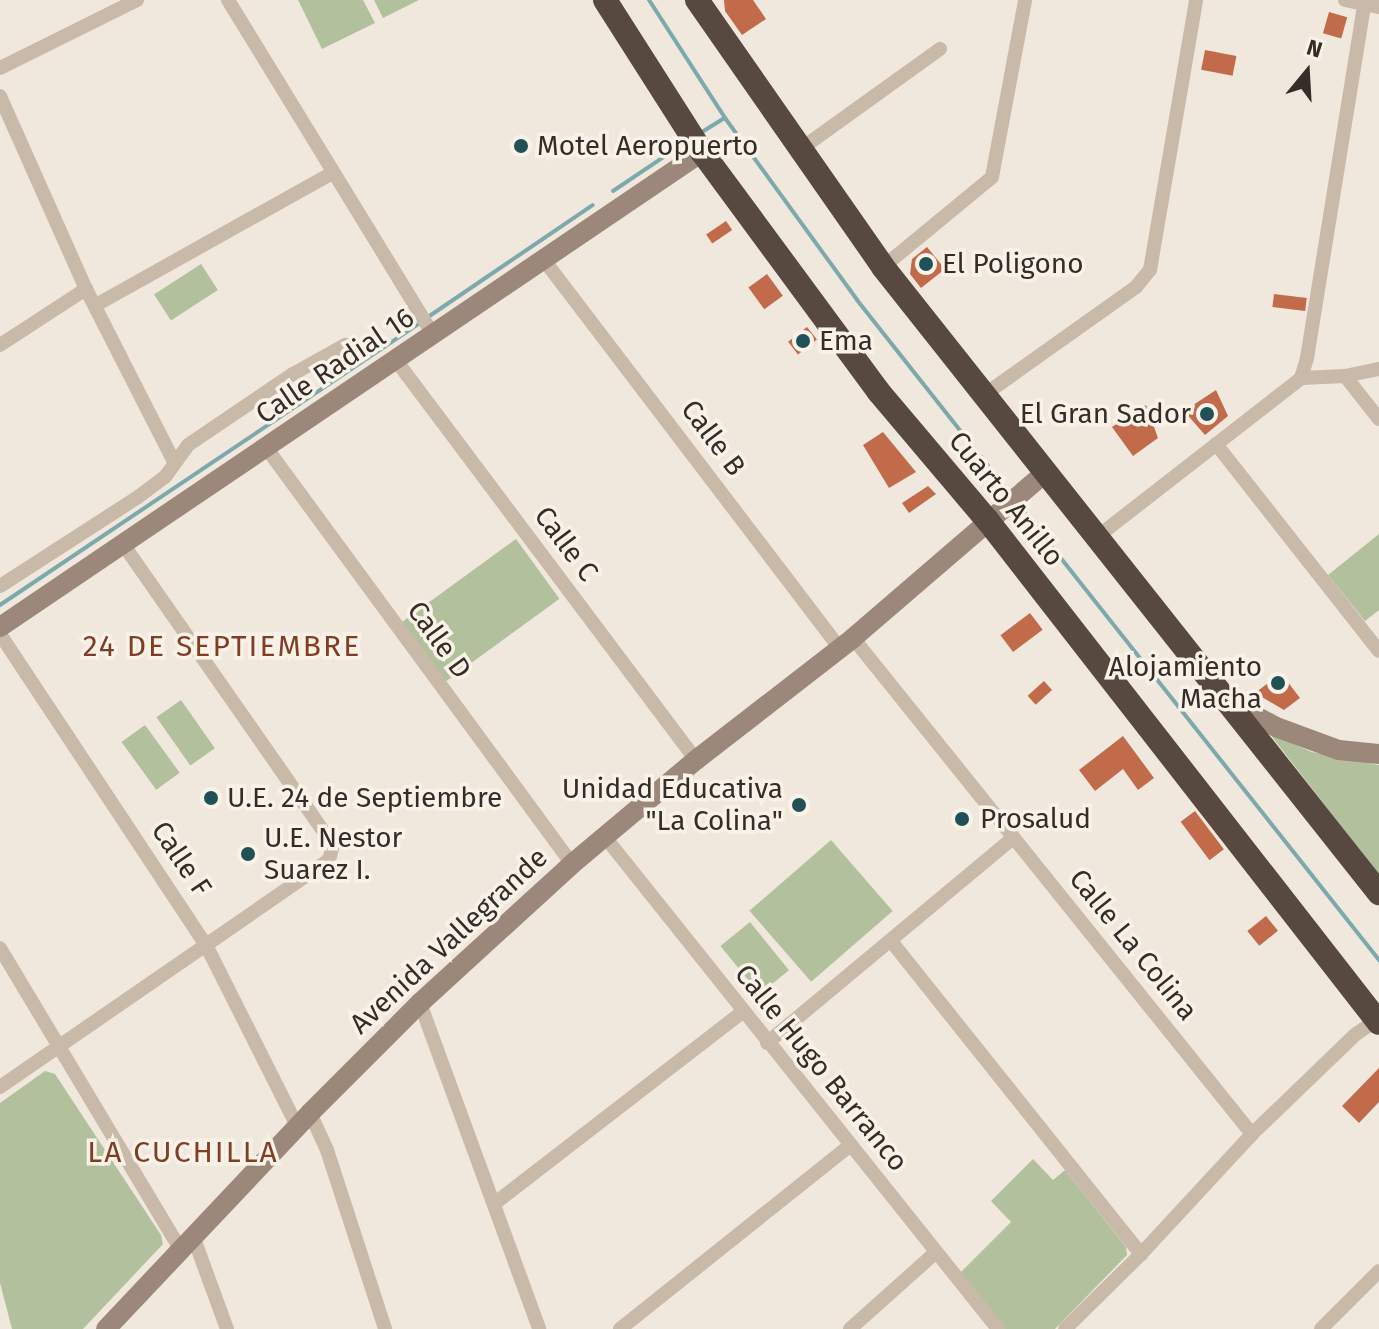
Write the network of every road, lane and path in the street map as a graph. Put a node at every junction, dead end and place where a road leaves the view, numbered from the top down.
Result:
1 (137, 0) edge
2 (228, 0) edge
3 (605, 0) edge
4 (1025, 0) edge
5 (1196, 0) edge
6 (1345, 0) edge
7 (701, 2) edge
8 (1369, 3) edge
9 (940, 49) dead end
10 (0, 68) edge
11 (0, 96) edge
12 (798, 151) junction
13 (702, 152) junction
14 (332, 173) junction
15 (544, 260) junction
16 (883, 267) junction
17 (86, 289) junction
18 (96, 305) junction
19 (433, 334) junction
20 (0, 345) edge
21 (345, 345) dead end
22 (395, 359) junction
23 (1379, 369) edge
24 (1345, 376) junction
25 (1301, 378) junction
26 (984, 395) junction
27 (1379, 419) edge
28 (1216, 444) junction
29 (265, 446) junction
30 (174, 462) junction
31 (1046, 472) junction
32 (145, 508) junction
33 (997, 514) junction
34 (1097, 537) junction
35 (122, 543) junction
36 (0, 586) edge
37 (0, 627) edge
38 (0, 634) edge
39 (846, 643) junction
40 (1379, 651) edge
41 (1227, 700) junction
42 (1379, 754) edge
43 (696, 760) junction
44 (605, 837) junction
45 (1013, 838) junction
46 (572, 864) junction
47 (1379, 893) edge
48 (891, 941) junction
49 (206, 945) junction
50 (0, 948) edge
51 (420, 1003) junction
52 (742, 1012) junction
53 (1378, 1020) edge
54 (767, 1043) junction
55 (61, 1045) junction
56 (0, 1087) edge
57 (304, 1119) junction
58 (1252, 1134) junction
59 (849, 1146) junction
60 (494, 1204) junction
61 (187, 1242) junction
62 (935, 1253) junction
63 (1141, 1254) junction
64 (1379, 1271) edge
65 (106, 1329) edge
66 (227, 1329) edge
67 (385, 1329) edge
68 (539, 1329) edge
69 (620, 1329) edge
70 (850, 1329) edge
71 (998, 1329) edge
72 (1065, 1329) edge
73 (1321, 1329) edge

1 - 10 street
2 - 14 street
3 - 13 highway, Cuarto Anillo
4 - 16 street
5 - 26 street
6 - 8 street
7 - 12 highway, Cuarto Anillo
8 - 25 street
9 - 12 street
11 - 17 street
12 - 16 highway, Cuarto Anillo
13 - 15 street, Calle Radial 16
13 - 33 highway, Cuarto Anillo
14 - 18 street
14 - 19 street
15 - 19 street, Calle Radial 16
15 - 39 street, Calle B
16 - 26 highway, Cuarto Anillo
17 - 18 street
17 - 20 street
18 - 30 street
19 - 22 street, Calle Radial 16
21 - 30 street
22 - 29 street, Calle Radial 16
22 - 43 street, Calle C
23 - 24 street
24 - 25 street
24 - 27 street
25 - 28 street
26 - 31 highway, Cuarto Anillo
28 - 34 street
28 - 40 street
29 - 32 street, Calle Radial 16
29 - 46 street, Calle D
30 - 32 street
31 - 33 street, Avenida Vallegrande
31 - 34 highway, Cuarto Anillo
32 - 35 street, Calle Radial 16
32 - 36 street
33 - 39 street, Avenida Vallegrande
33 - 53 highway, Cuarto Anillo
34 - 41 highway, Cuarto Anillo
35 - 37 street, Calle Radial 16
35 - 49 street
38 - 49 street, Calle F
39 - 43 street, Avenida Vallegrande
39 - 45 street, Calle La Colina
41 - 42 street
41 - 47 highway, Cuarto Anillo
43 - 44 street, Avenida Vallegrande
44 - 46 street, Avenida Vallegrande
44 - 52 street, Calle Hugo Barranco
45 - 48 street
45 - 58 street, Calle La Colina
46 - 51 street, Avenida Vallegrande
48 - 54 street
48 - 63 street
49 - 55 street
49 - 57 street, Calle F
50 - 55 street
51 - 57 street, Avenida Vallegrande
51 - 60 street
52 - 54 street, Calle Hugo Barranco
52 - 60 street
53 - 58 street
54 - 59 street, Calle Hugo Barranco
55 - 56 street
55 - 61 street
57 - 61 street, Avenida Vallegrande
57 - 67 street, Calle F
58 - 63 street
59 - 62 street, Calle Hugo Barranco
59 - 69 street
60 - 68 street
61 - 65 street, Avenida Vallegrande
61 - 66 street
62 - 70 street
62 - 71 street, Calle Hugo Barranco
63 - 72 street
64 - 73 street

